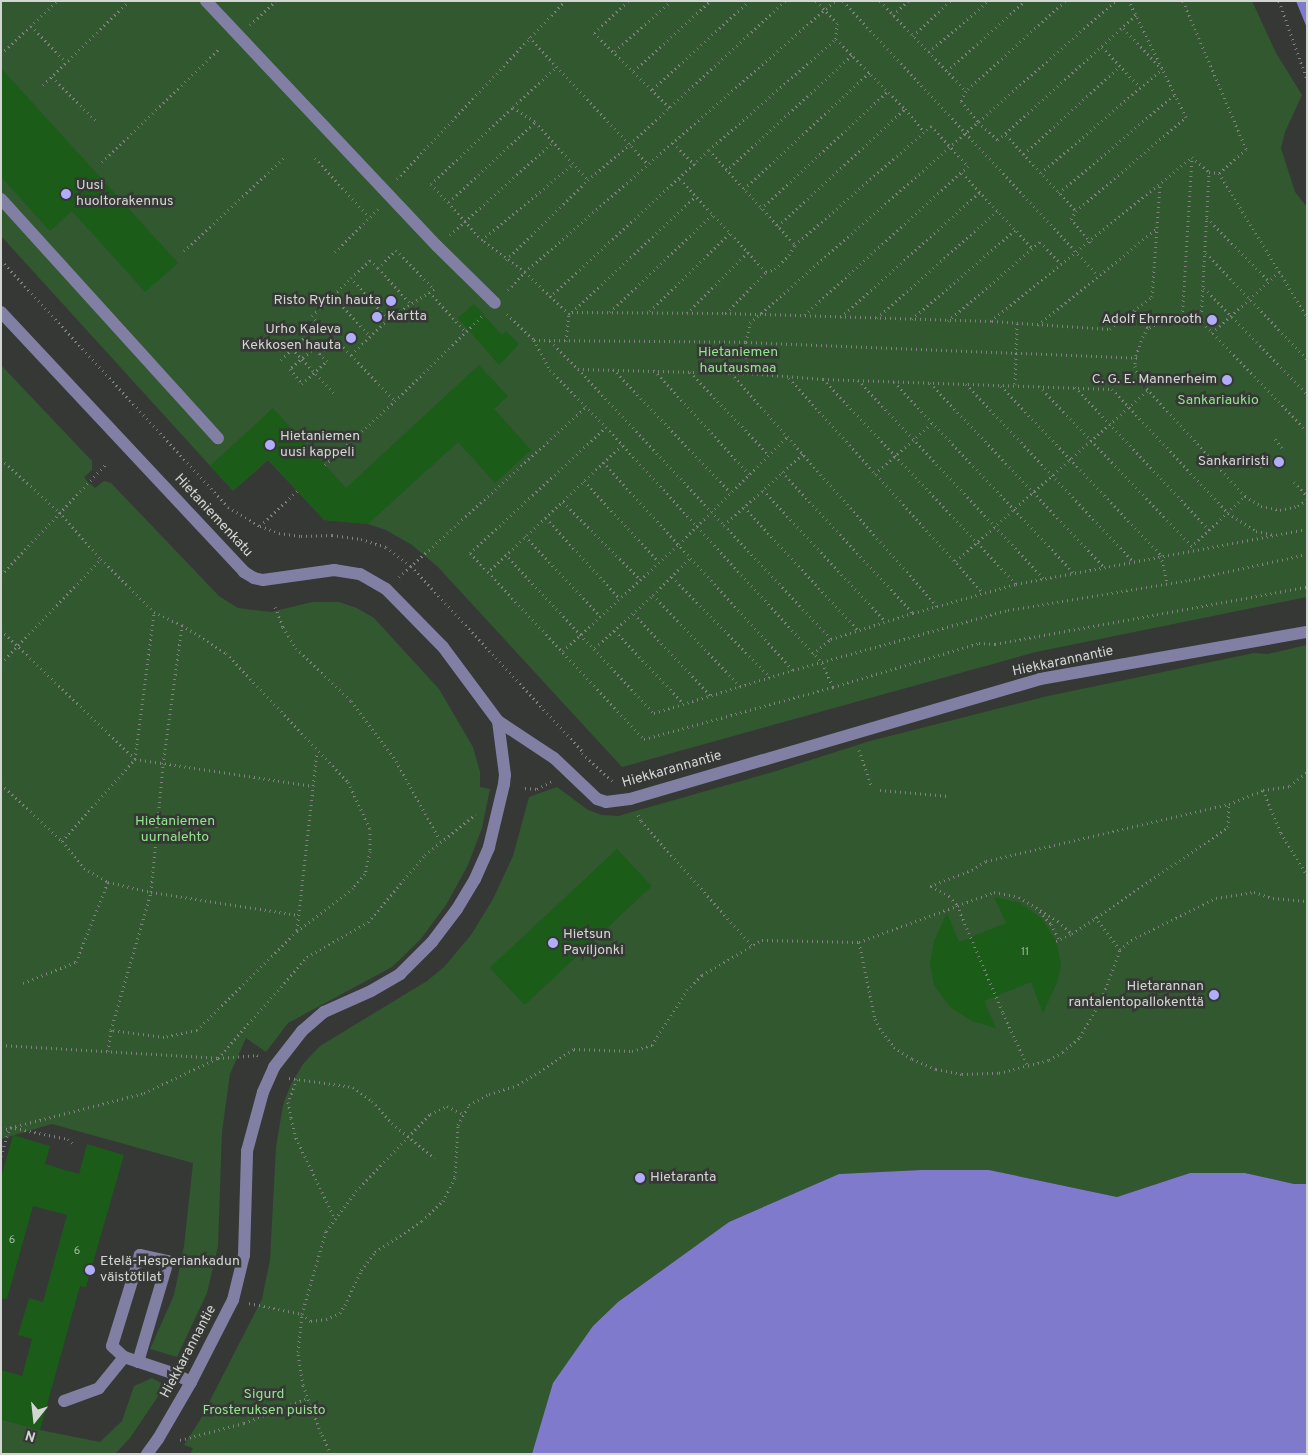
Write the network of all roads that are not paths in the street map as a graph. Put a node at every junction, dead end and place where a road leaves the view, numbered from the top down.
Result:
1 (206, 1) edge
2 (1, 199) edge
3 (496, 303) road end
4 (1, 312) edge
5 (218, 438) dead end
6 (1307, 632) edge
7 (498, 720) junction
8 (124, 1358) junction
9 (138, 1362) junction
10 (191, 1382) junction
11 (64, 1401) dead end
12 (147, 1454) edge

1 - 3 street
2 - 5 street
4 - 7 street, Hietaniemenkatu
6 - 7 street, Hiekkarannantie
7 - 10 street, Hiekkarannantie
8 - 9 street
8 - 9 street
8 - 11 street
9 - 10 street
10 - 12 street, Hiekkarannantie

